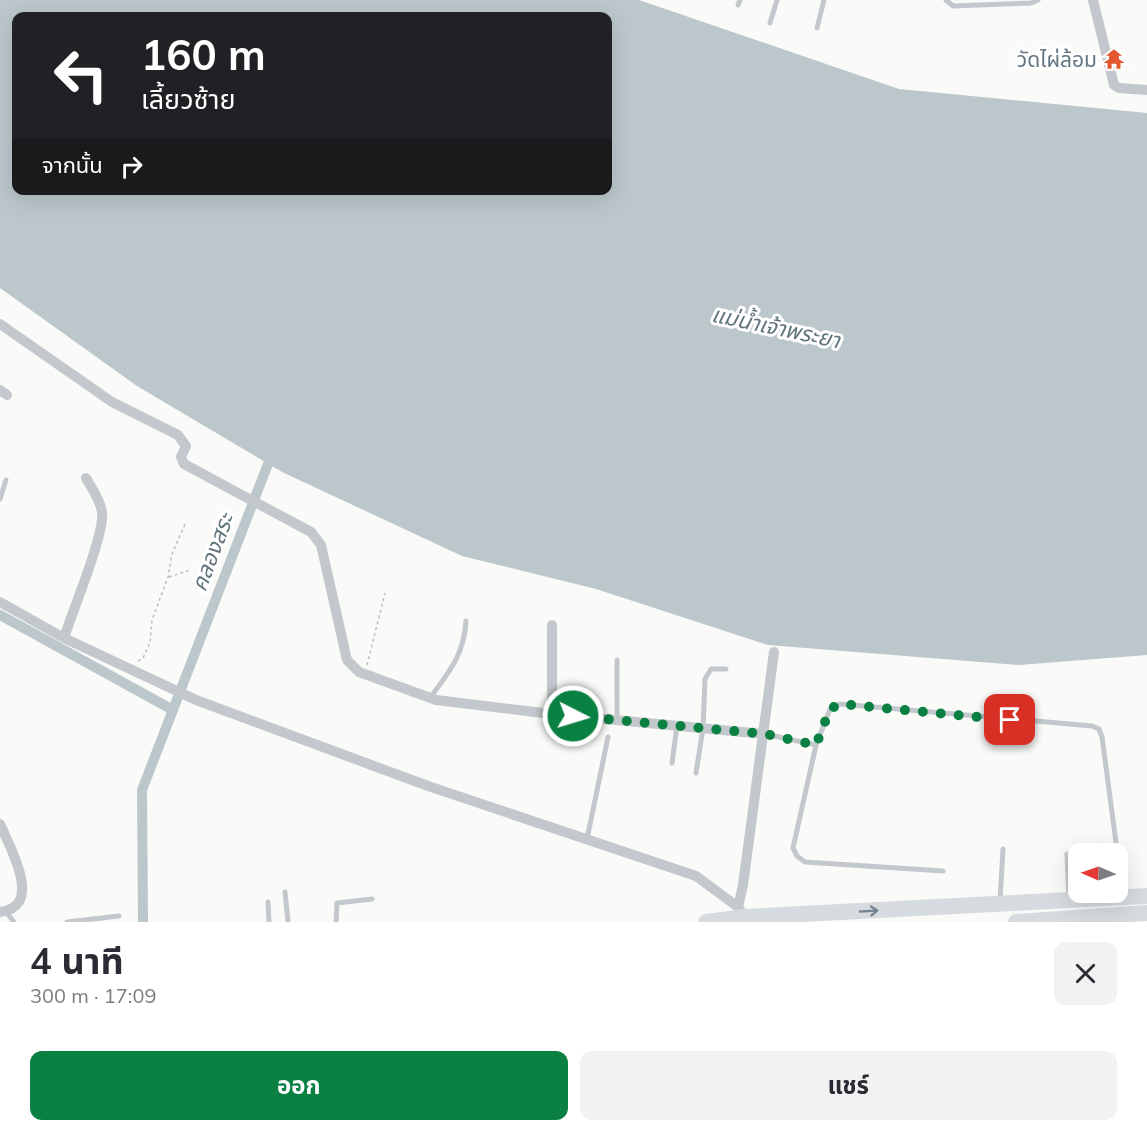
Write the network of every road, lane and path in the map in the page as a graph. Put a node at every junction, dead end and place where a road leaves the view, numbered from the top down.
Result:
1 (777, 0) edge
2 (818, 0) edge
3 (824, 0) edge
4 (946, 0) edge
5 (1038, 0) edge
6 (1093, 0) edge
7 (821, 8) junction
8 (770, 23) dead end
9 (817, 28) dead end
10 (1147, 90) edge
11 (0, 324) edge
12 (86, 478) dead end
13 (6, 480) dead end
14 (0, 500) edge
15 (186, 522) dead end
16 (190, 570) dead end
17 (168, 577) junction
18 (385, 592) dead end
19 (0, 602) edge
20 (466, 621) dead end
21 (552, 625) dead end
22 (64, 638) junction
23 (774, 652) dead end
24 (617, 660) dead end
25 (128, 668) junction
26 (726, 669) dead end
27 (365, 675) junction
28 (430, 698) junction
29 (552, 714) junction
30 (617, 720) junction
31 (677, 726) junction
32 (703, 728) junction
33 (765, 734) junction
34 (608, 737) dead end
35 (816, 745) junction
36 (672, 763) dead end
37 (696, 773) dead end
38 (0, 824) edge
39 (587, 838) junction
40 (1117, 843) edge
41 (1003, 849) dead end
42 (1067, 854) dead end
43 (943, 871) dead end
44 (1068, 877) edge
45 (285, 892) dead end
46 (1147, 896) edge
47 (1128, 897) edge
48 (372, 899) dead end
49 (1068, 900) edge
50 (268, 902) dead end
51 (1000, 904) junction
52 (3, 912) edge
53 (742, 912) junction
54 (1147, 913) edge
55 (119, 916) dead end
56 (1128, 918) edge
57 (14, 922) edge
58 (68, 922) edge
59 (269, 922) edge
60 (288, 922) edge
61 (336, 922) edge
62 (706, 922) edge
63 (1024, 922) edge

1 - 8 lane
2 - 7 lane
3 - 7 lane
4 - 5 lane
6 - 10 street
7 - 9 lane
11 - 27 street
12 - 22 street
13 - 14 lane
15 - 17 path
16 - 17 path
17 - 25 path
18 - 27 path
19 - 22 street
20 - 28 lane
21 - 29 street
22 - 25 street
23 - 33 street
24 - 30 lane
25 - 39 street
26 - 32 lane
27 - 28 street
28 - 29 street
29 - 30 street
30 - 31 street
31 - 32 street
31 - 36 lane
32 - 33 street
32 - 37 lane
33 - 35 lane
33 - 53 street
34 - 39 lane
35 - 40 lane
35 - 43 lane
38 - 52 street
39 - 53 street
41 - 51 lane
42 - 44 lane
45 - 60 lane
46 - 47 main road
48 - 61 lane
49 - 51 main road
50 - 59 lane
53 -> 51 main road
52 - 57 lane
53 - 62 main road
54 - 56 main road
55 - 58 lane
56 - 63 main road

